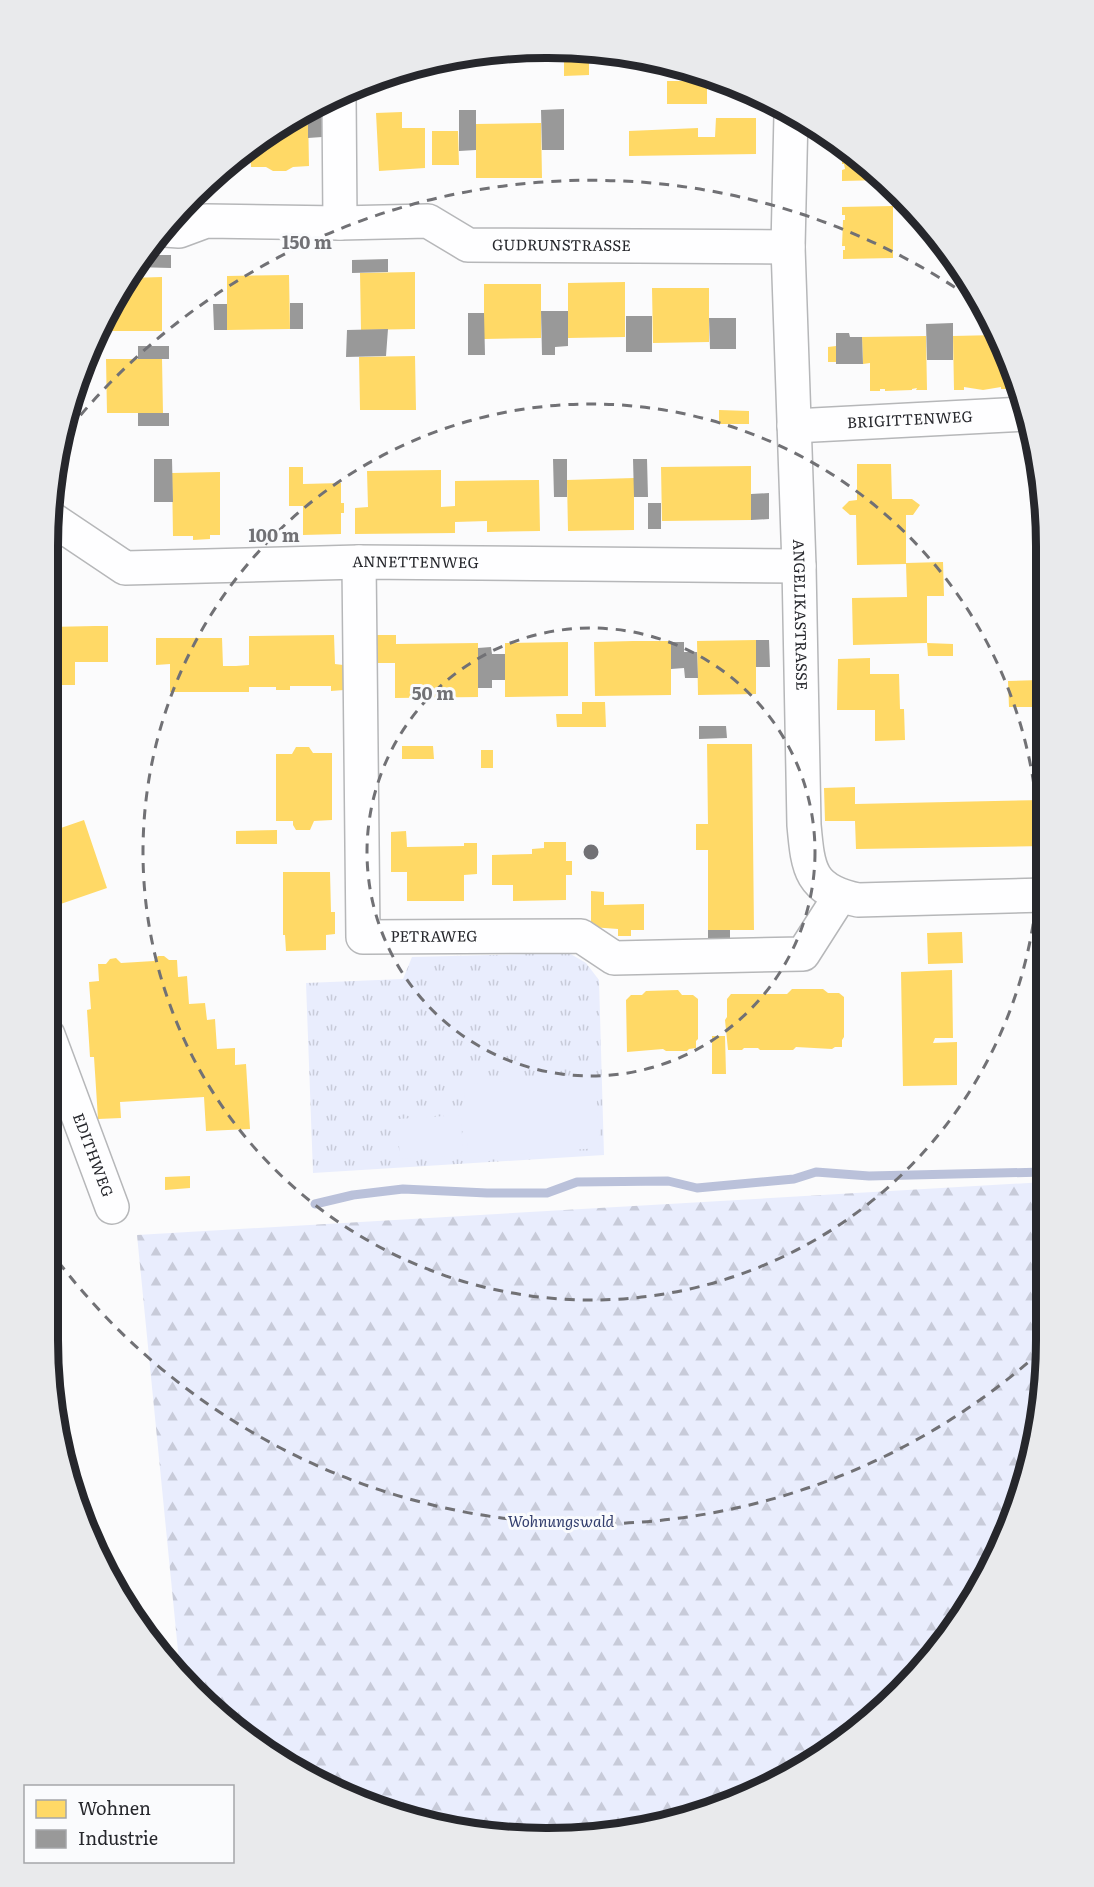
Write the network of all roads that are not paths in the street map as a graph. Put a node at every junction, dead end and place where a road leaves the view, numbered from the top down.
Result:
1 (339, 105) edge
2 (791, 124) edge
3 (340, 223) junction
4 (175, 231) edge
5 (788, 247) junction
6 (1017, 414) edge
7 (794, 426) junction
8 (59, 524) edge
9 (359, 562) junction
10 (799, 566) junction
11 (1036, 895) edge
12 (840, 896) junction
13 (58, 1062) edge
14 (112, 1207) dead end

1 - 3 street
2 - 5 street, ANGELIKASTRASSE
3 - 4 street, GUDRUNSTRASSE
3 - 5 street, GUDRUNSTRASSE
5 - 7 street, ANGELIKASTRASSE
6 - 7 street, BRIGITTENWEG
7 - 10 street, ANGELIKASTRASSE
8 - 9 street, ANNETTENWEG
9 - 10 street, ANNETTENWEG
9 - 12 street, PETRAWEG
10 - 12 street, ANGELIKASTRASSE
11 - 12 street, ANGELIKASTRASSE
13 - 14 street, EDITHWEG

